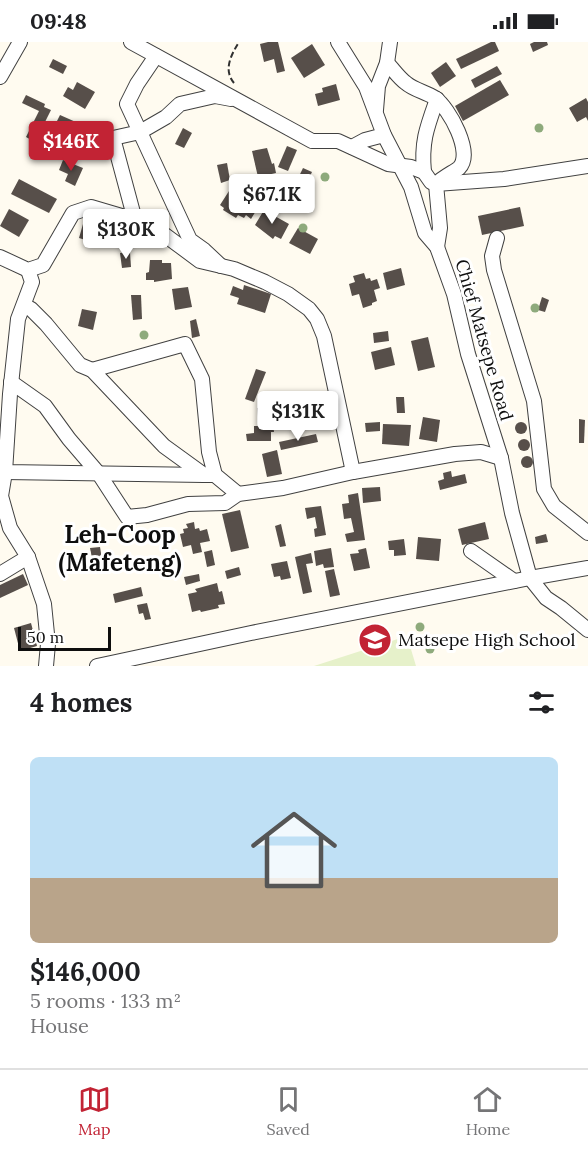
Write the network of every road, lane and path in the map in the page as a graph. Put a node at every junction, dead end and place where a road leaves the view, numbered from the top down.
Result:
1 (20, 42) edge
2 (131, 42) edge
3 (239, 42) edge
4 (338, 42) edge
5 (390, 42) edge
6 (156, 56) junction
7 (387, 63) junction
8 (0, 77) edge
9 (437, 99) junction
10 (238, 100) junction
11 (375, 112) junction
12 (140, 132) junction
13 (384, 135) junction
14 (352, 147) junction
15 (400, 165) junction
16 (588, 166) edge
17 (424, 172) junction
18 (436, 183) junction
19 (135, 220) junction
20 (497, 238) dead end
21 (437, 247) junction
22 (0, 257) edge
23 (221, 267) junction
24 (28, 270) junction
25 (24, 305) junction
26 (92, 370) junction
27 (11, 382) junction
28 (501, 459) junction
29 (3, 472) edge
30 (353, 472) junction
31 (99, 474) junction
32 (209, 475) junction
33 (238, 494) junction
34 (588, 533) edge
35 (471, 551) dead end
36 (28, 557) junction
37 (588, 568) edge
38 (0, 574) edge
39 (530, 578) junction
40 (514, 581) junction
41 (588, 630) edge
42 (46, 666) edge
43 (97, 666) edge

1 - 8 street
2 - 6 street
3 - 10 path
4 - 11 street, Chief Matsepe Road
5 - 7 street
6 - 10 street
6 - 12 street
7 - 9 street
7 - 11 street
9 - 17 street
9 - 18 street
10 - 12 street
10 - 14 street
11 - 13 street, Chief Matsepe Road
12 - 19 street
12 - 23 street
13 - 14 street
13 - 15 street, Chief Matsepe Road
14 - 15 street
15 - 17 street
15 - 21 street, Chief Matsepe Road
16 - 18 street
17 - 18 street
18 - 21 street
19 - 23 street
19 - 24 street
20 - 34 street
21 - 28 street, Chief Matsepe Road
22 - 24 street
23 - 30 street
24 - 25 street
25 - 26 street
25 - 27 street
26 - 32 street
26 - 32 street
27 - 29 street
27 - 31 street
28 - 30 street
28 - 39 street, Chief Matsepe Road
29 - 31 street
29 - 36 street
30 - 33 street
31 - 32 street
31 - 33 street
32 - 33 street
35 - 40 street
36 - 38 street
36 - 42 street
37 - 39 street
39 - 40 street
39 - 41 street
40 - 43 street

